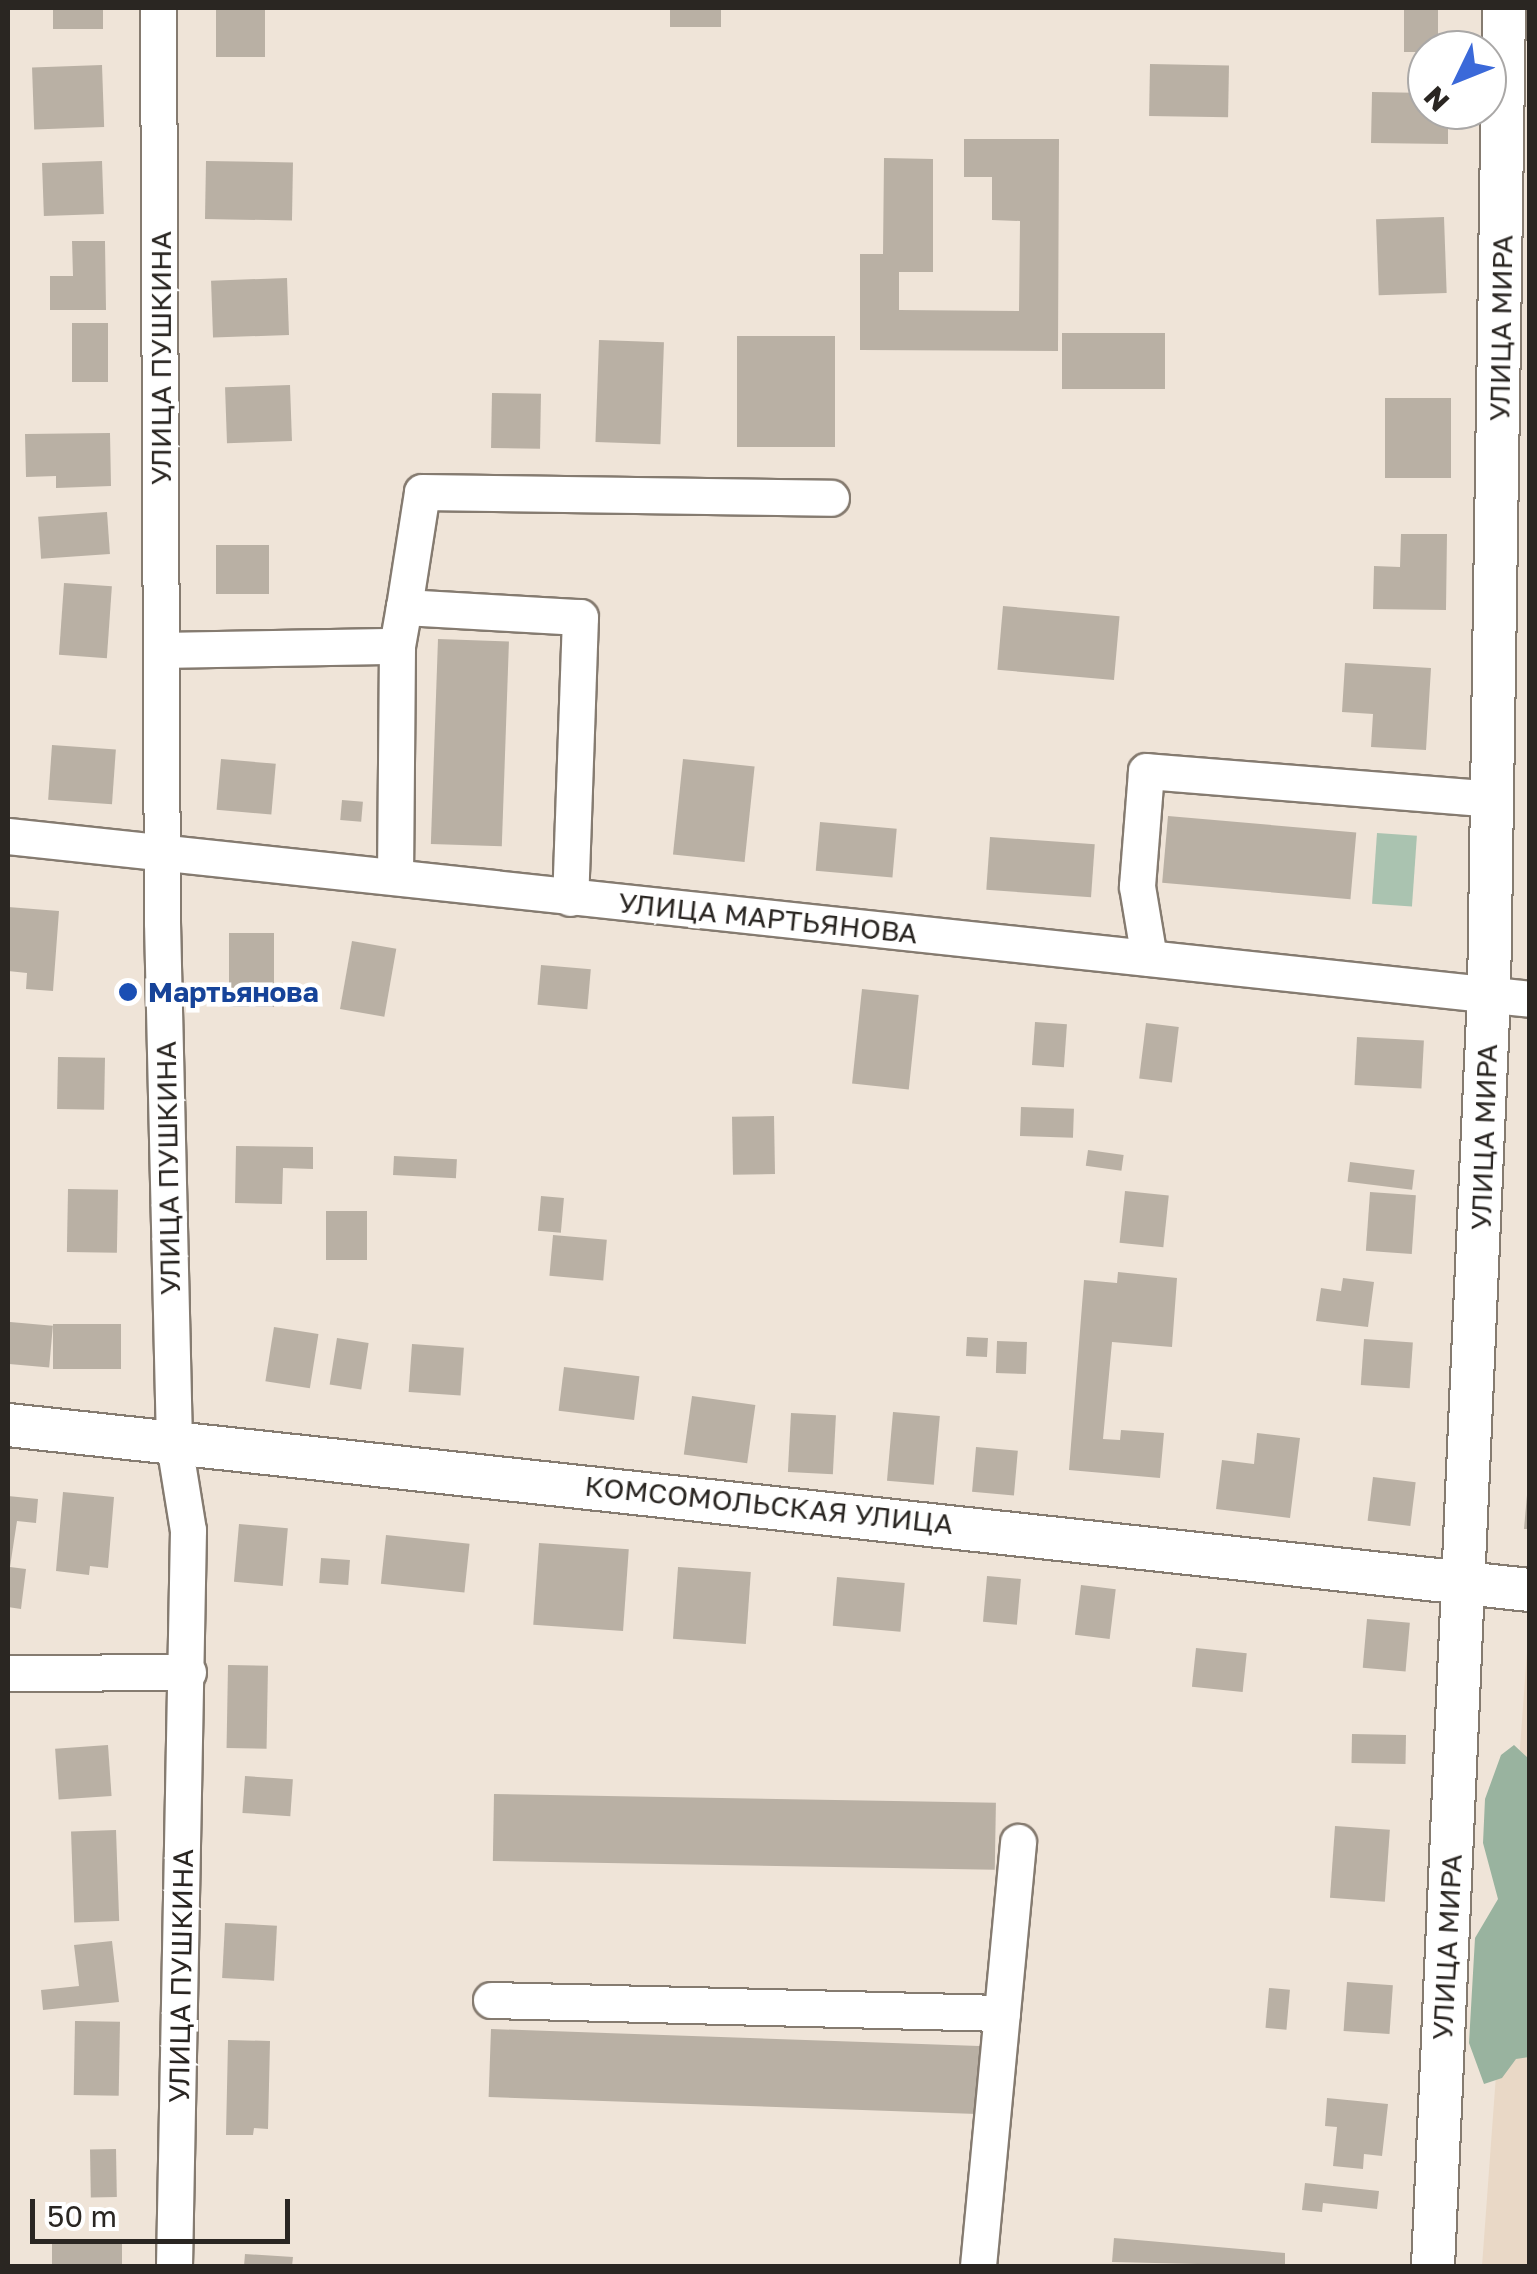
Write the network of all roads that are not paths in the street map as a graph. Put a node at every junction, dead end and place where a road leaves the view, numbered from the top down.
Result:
1 (158, 8) edge
2 (1504, 8) edge
3 (830, 498) dead end
4 (404, 608) junction
5 (397, 646) junction
6 (163, 650) junction
7 (1492, 799) junction
8 (8, 836) edge
9 (162, 850) junction
10 (395, 877) junction
11 (570, 898) junction
12 (1149, 958) junction
13 (1509, 996) edge
14 (8, 1425) edge
15 (174, 1444) junction
16 (1466, 1584) junction
17 (1530, 1590) edge
18 (188, 1672) junction
19 (8, 1673) edge
20 (1018, 1842) dead end
21 (491, 2000) dead end
22 (1002, 2013) junction
23 (174, 2266) edge
24 (978, 2266) edge
25 (1432, 2266) edge

1 - 6 street, УЛИЦА ПУШКИНА
2 - 7 main road, УЛИЦА МИРА
3 - 4 street
4 - 5 street
4 - 11 street
5 - 6 street
5 - 10 street
6 - 9 street, УЛИЦА ПУШКИНА
7 - 12 street
7 - 13 main road, УЛИЦА МИРА
8 - 9 street, УЛИЦА МАРТЬЯНОВА
9 - 10 street, УЛИЦА МАРТЬЯНОВА
9 - 15 street, УЛИЦА ПУШКИНА
10 - 11 street, УЛИЦА МАРТЬЯНОВА
11 - 12 street, УЛИЦА МАРТЬЯНОВА
12 - 13 street, УЛИЦА МАРТЬЯНОВА
13 - 16 main road, УЛИЦА МИРА
14 - 15 main road, КОМСОМОЛЬСКАЯ УЛИЦА
15 - 16 main road, КОМСОМОЛЬСКАЯ УЛИЦА
15 - 18 street, УЛИЦА ПУШКИНА
16 - 17 main road, КОМСОМОЛЬСКАЯ УЛИЦА
16 - 25 main road, УЛИЦА МИРА
18 - 19 street
18 - 23 street, УЛИЦА ПУШКИНА
20 - 22 street
21 - 22 street
22 - 24 street

